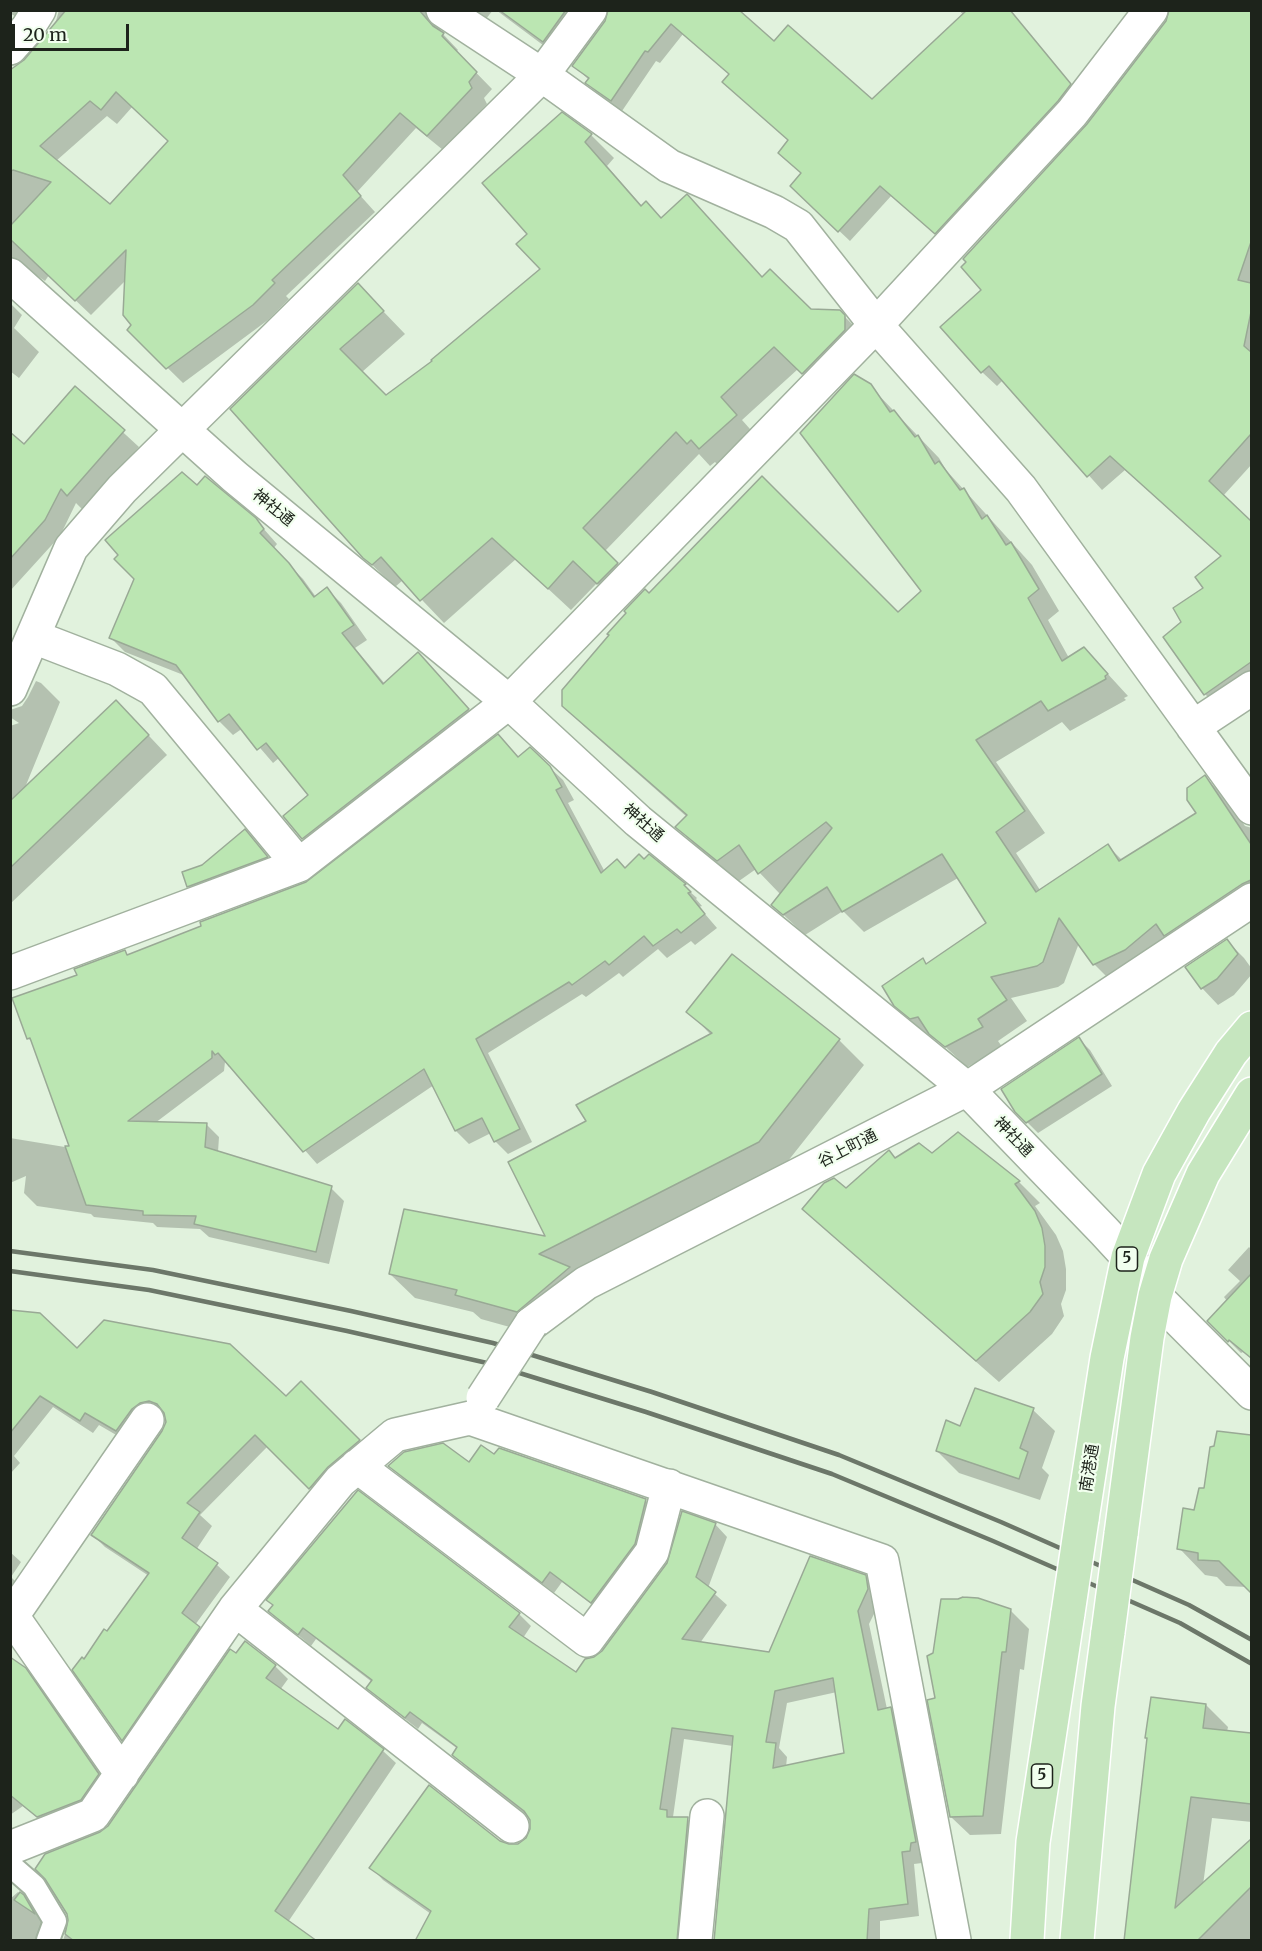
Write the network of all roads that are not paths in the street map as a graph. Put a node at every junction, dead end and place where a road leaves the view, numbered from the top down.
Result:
1 (39, 10) edge
2 (443, 10) edge
3 (591, 10) edge
4 (1151, 10) edge
5 (10, 48) edge
6 (542, 75) junction
7 (10, 275) edge
8 (876, 325) junction
9 (182, 429) junction
10 (34, 638) junction
11 (1251, 688) edge
12 (10, 689) edge
13 (509, 702) junction
14 (1193, 727) junction
15 (1251, 808) edge
16 (299, 865) junction
17 (1251, 900) edge
18 (10, 973) edge
19 (1251, 1028) edge
20 (967, 1089) junction
21 (1251, 1094) edge
22 (1128, 1257) junction
23 (1155, 1296) junction
24 (1251, 1394) edge
25 (476, 1408) junction
26 (147, 1420) dead end
27 (357, 1466) junction
28 (669, 1486) junction
29 (235, 1609) junction
30 (122, 1774) junction
31 (707, 1816) dead end
32 (512, 1826) dead end
33 (10, 1848) edge
34 (10, 1865) edge
35 (48, 1941) edge
36 (695, 1941) edge
37 (954, 1941) edge
38 (1027, 1941) edge
39 (1077, 1941) edge

1 - 5 street
2 - 6 street
3 - 6 street
4 - 8 street
6 - 8 street
6 - 9 street
7 - 9 street, 神社通
8 - 13 street
8 - 14 street
9 - 10 street
9 - 13 street, 神社通
10 - 12 street
10 - 16 street
11 - 14 street
13 - 16 street
13 - 20 street, 神社通
14 - 15 street
16 - 18 street
17 - 20 street, 谷上町通
19 - 22 main road, 南港通 / 5
20 - 22 street, 神社通
20 - 25 street, 谷上町通, bridge
21 - 23 main road, 5
22 - 23 street, 神社通
22 - 38 main road, 南港通 / 5, bridge
23 - 24 street, 神社通
23 - 39 main road, 5, bridge
25 - 27 street
25 - 28 street
26 - 30 street
27 - 28 street
27 - 29 street
28 - 37 street
29 - 30 street
29 - 32 street
30 - 33 street
31 - 36 street
34 - 35 lane

